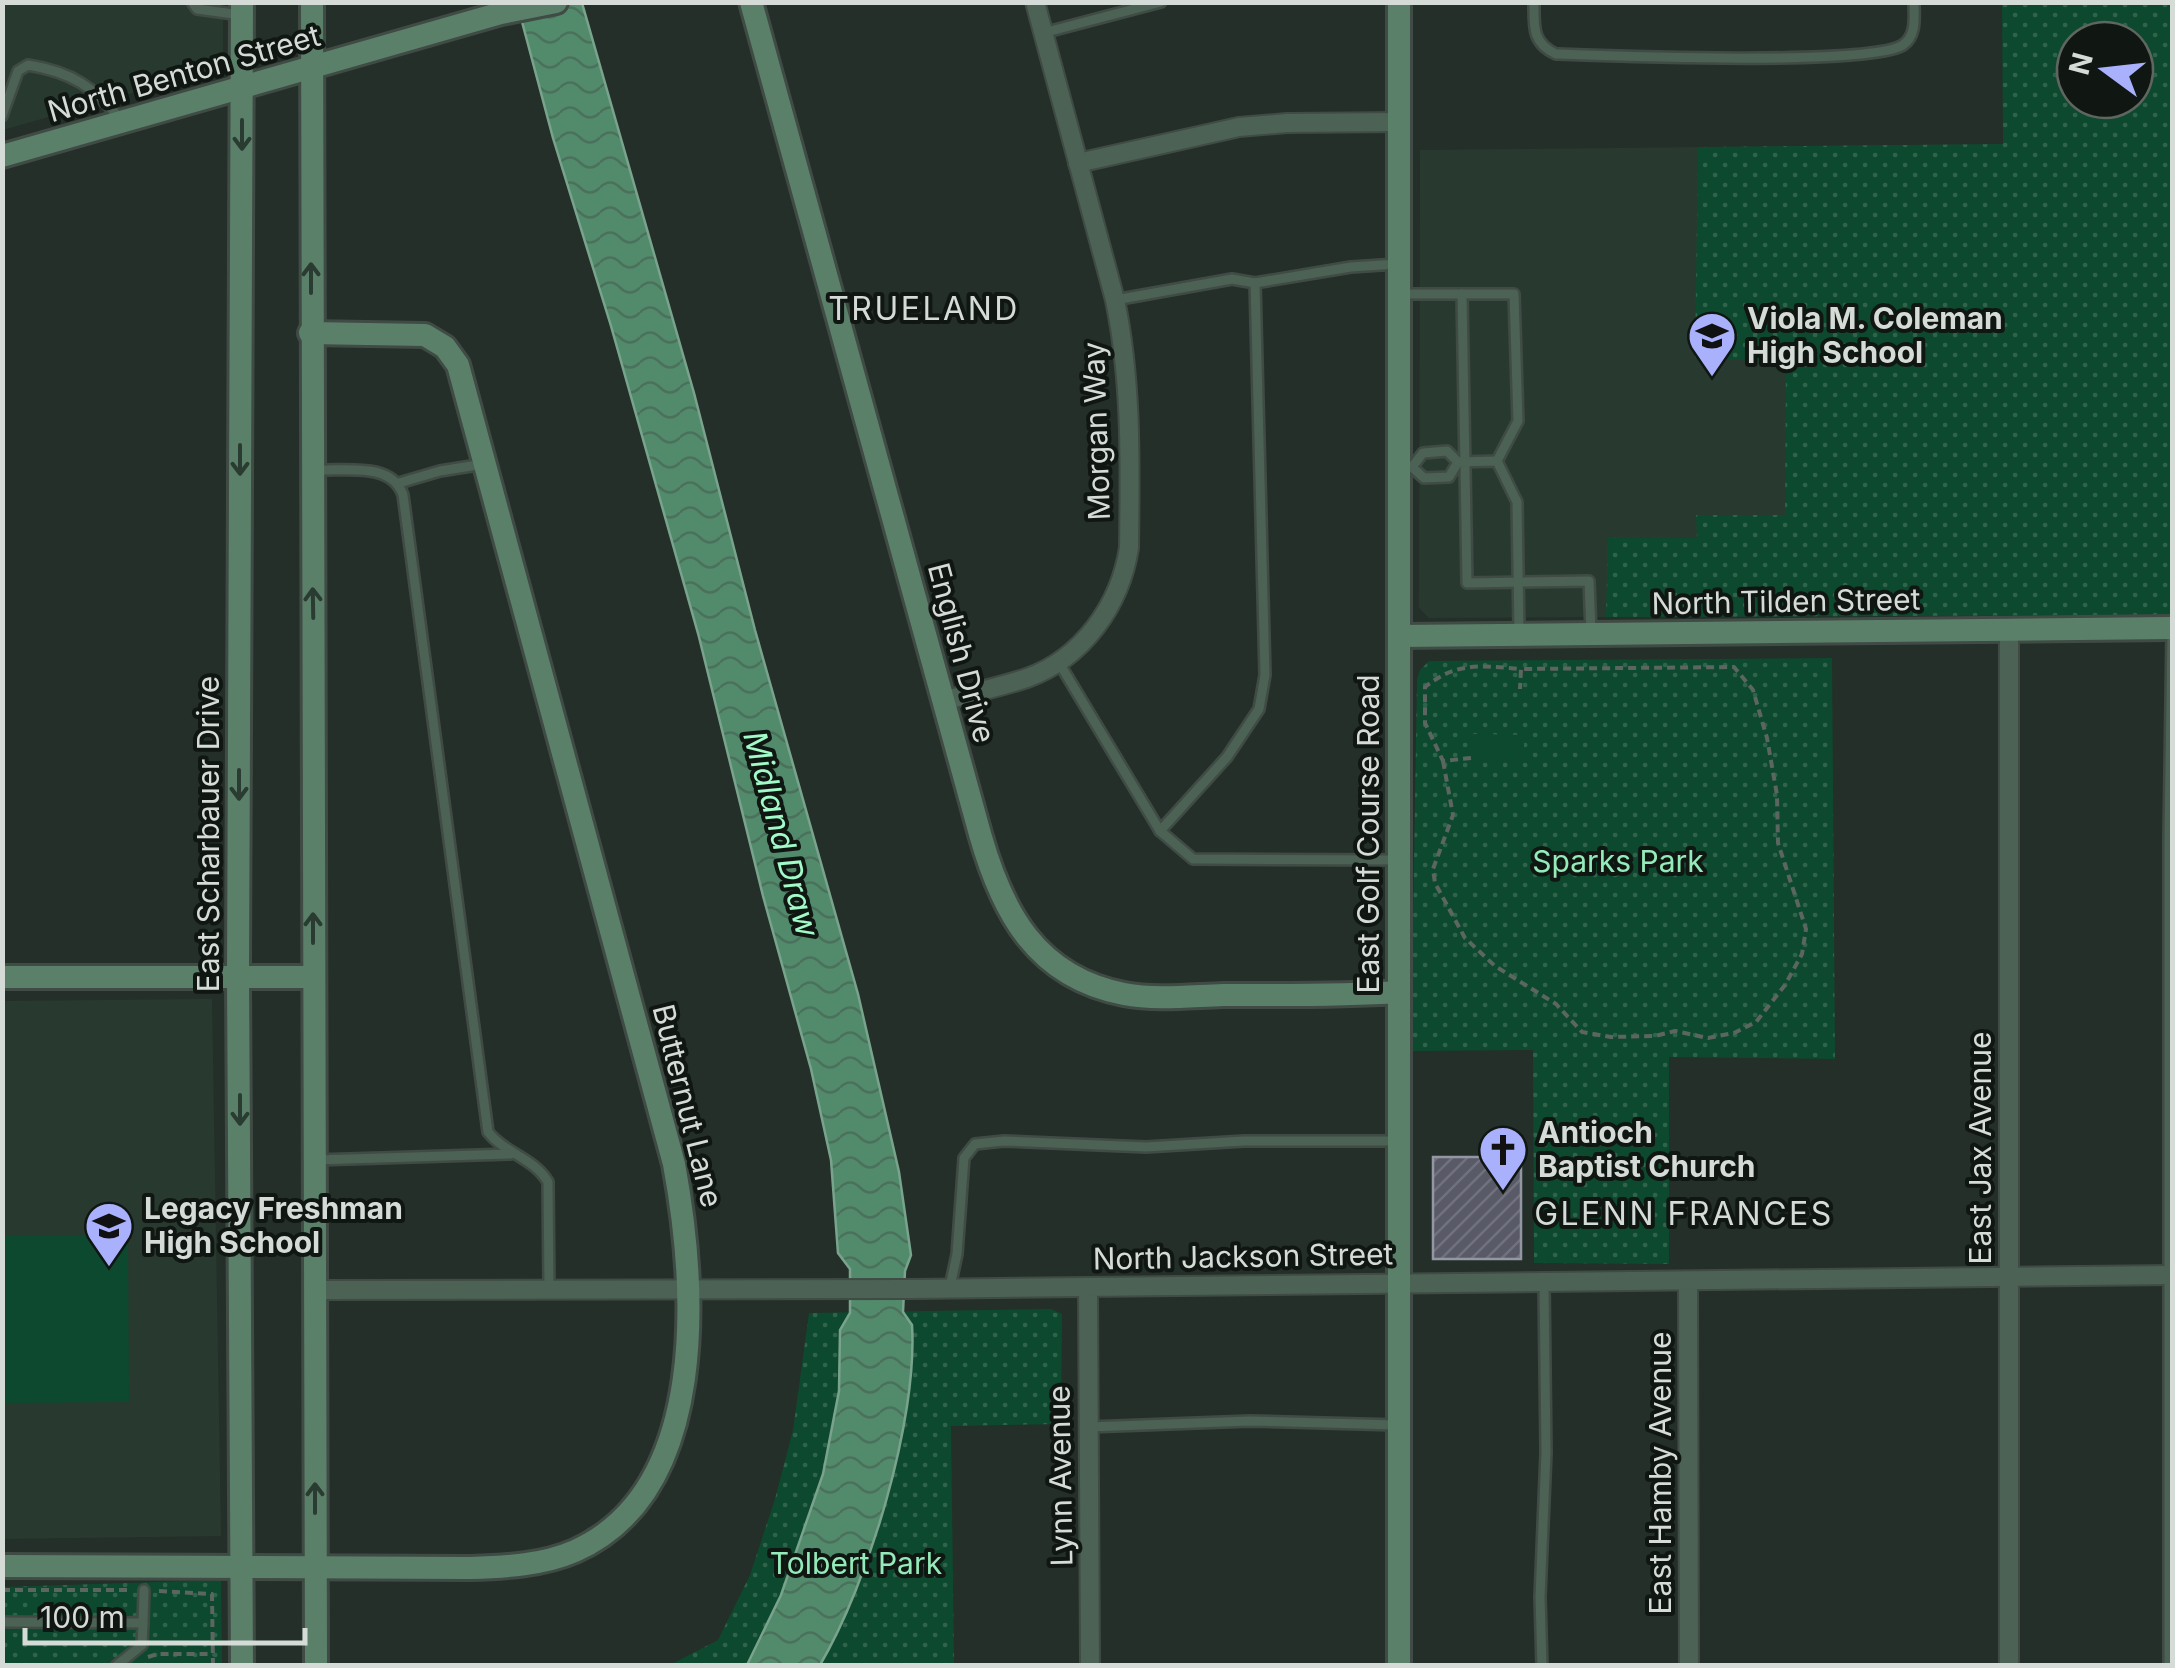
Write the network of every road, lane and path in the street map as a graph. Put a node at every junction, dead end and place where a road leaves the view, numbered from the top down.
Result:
1 (192, 2) edge
2 (312, 2) edge
3 (556, 2) edge
4 (751, 2) edge
5 (1035, 2) edge
6 (1161, 2) edge
7 (1399, 2) edge
8 (1534, 2) edge
9 (1914, 2) edge
10 (242, 9) edge
11 (1043, 33) junction
12 (312, 68) junction
13 (242, 90) junction
14 (2, 116) edge
15 (1400, 122) junction
16 (124, 123) junction
17 (2, 156) edge
18 (1078, 164) junction
19 (1400, 264) junction
20 (1255, 283) junction
21 (1400, 294) junction
22 (1462, 294) junction
23 (1115, 300) junction
24 (310, 333) junction
25 (1496, 461) junction
26 (1462, 462) junction
27 (485, 464) junction
28 (1406, 467) junction
29 (312, 470) junction
30 (399, 483) junction
31 (1517, 582) junction
32 (2008, 630) junction
33 (2172, 630) edge
34 (1591, 634) junction
35 (1519, 635) junction
36 (1400, 636) junction
37 (1058, 661) junction
38 (1521, 670) junction
39 (1520, 689) dead end
40 (943, 701) junction
41 (1472, 758) dead end
42 (1443, 761) junction
43 (1160, 831) junction
44 (1399, 860) junction
45 (238, 976) junction
46 (2, 977) edge
47 (313, 977) junction
48 (1398, 992) junction
49 (1399, 1141) junction
50 (514, 1154) junction
51 (314, 1160) junction
52 (2171, 1274) edge
53 (2009, 1277) junction
54 (1688, 1281) junction
55 (1544, 1282) junction
56 (1400, 1283) junction
57 (1088, 1287) junction
58 (548, 1288) junction
59 (688, 1288) junction
60 (950, 1288) junction
61 (314, 1290) junction
62 (1400, 1425) junction
63 (1089, 1427) junction
64 (242, 1565) junction
65 (2, 1566) edge
66 (316, 1566) junction
67 (144, 1590) dead end
68 (2, 1622) edge
69 (143, 1623) junction
70 (213, 1654) dead end
71 (139, 1660) dead end
72 (116, 1666) edge
73 (242, 1666) edge
74 (316, 1666) edge
75 (1090, 1666) edge
76 (1400, 1666) edge
77 (1542, 1666) edge
78 (1689, 1666) edge
79 (2009, 1666) edge
80 (2169, 1666) edge

1 - 10 lane
2 - 12 street
3 - 12 street, North Benton Street
4 - 40 street, English Drive
5 - 11 street, Morgan Way
6 - 11 lane
7 - 15 street, East Golf Course Road
8 - 9 lane
10 - 13 street, East Scharbauer Drive
11 - 18 street, Morgan Way
12 - 13 street, North Benton Street
24 -> 12 street
13 - 16 street, North Benton Street
13 -> 45 street, East Scharbauer Drive
14 - 16 lane
15 - 18 street
15 - 19 street, East Golf Course Road
16 - 17 street, North Benton Street
18 - 23 street, Morgan Way
19 - 20 lane
19 - 21 street, East Golf Course Road
20 - 23 lane
20 - 43 lane
21 - 22 lane
21 - 28 street, East Golf Course Road
22 - 25 lane
22 - 26 lane
23 - 37 street, Morgan Way
24 - 27 street, Butternut Lane
24 - 29 street
25 - 26 lane
25 - 31 lane
26 - 28 lane
26 - 28 lane
26 - 31 lane
27 - 30 lane
27 - 59 street, Butternut Lane
28 - 36 street, East Golf Course Road
29 - 30 lane
47 -> 29 street
30 - 50 lane
31 - 34 lane
31 - 35 lane
32 - 33 street, North Tilden Street
32 - 34 street, North Tilden Street
32 - 53 street, East Jax Avenue
33 - 52 lane
34 - 35 street, North Tilden Street
35 - 36 street, North Tilden Street
36 - 44 street, East Golf Course Road
37 - 40 street, Morgan Way
37 - 43 lane
38 - 39 path
38 - 42 path
38 - 42 path
40 - 48 street, English Drive
41 - 42 path
43 - 44 lane
44 - 48 street, East Golf Course Road
45 - 46 street
45 - 47 street
45 -> 64 street, East Scharbauer Drive
47 - 51 street
48 - 49 street, East Golf Course Road
49 - 56 street, East Golf Course Road
49 - 60 lane
50 - 51 lane
50 - 58 lane
51 - 61 street
52 - 53 street, North Jackson Street
52 - 80 lane
53 - 54 street, North Jackson Street
53 - 79 street, East Jax Avenue
54 - 55 street, North Jackson Street
54 - 78 street, East Hamby Avenue
55 - 56 street, North Jackson Street
55 - 77 lane
56 - 57 street, North Jackson Street
56 - 62 street, East Golf Course Road
57 - 60 street, North Jackson Street
57 - 63 street, Lynn Avenue
58 - 59 street, North Jackson Street
58 - 61 street, North Jackson Street
59 - 60 street, North Jackson Street
59 - 66 street, Butternut Lane
66 -> 61 street
62 - 63 lane
62 - 76 street, East Golf Course Road
63 - 75 street, Lynn Avenue
64 - 65 street, Butternut Lane
64 - 66 street, Butternut Lane
64 - 73 street, East Scharbauer Drive
66 - 74 street
67 - 69 lane
68 - 69 lane
69 - 72 lane
70 - 71 path

